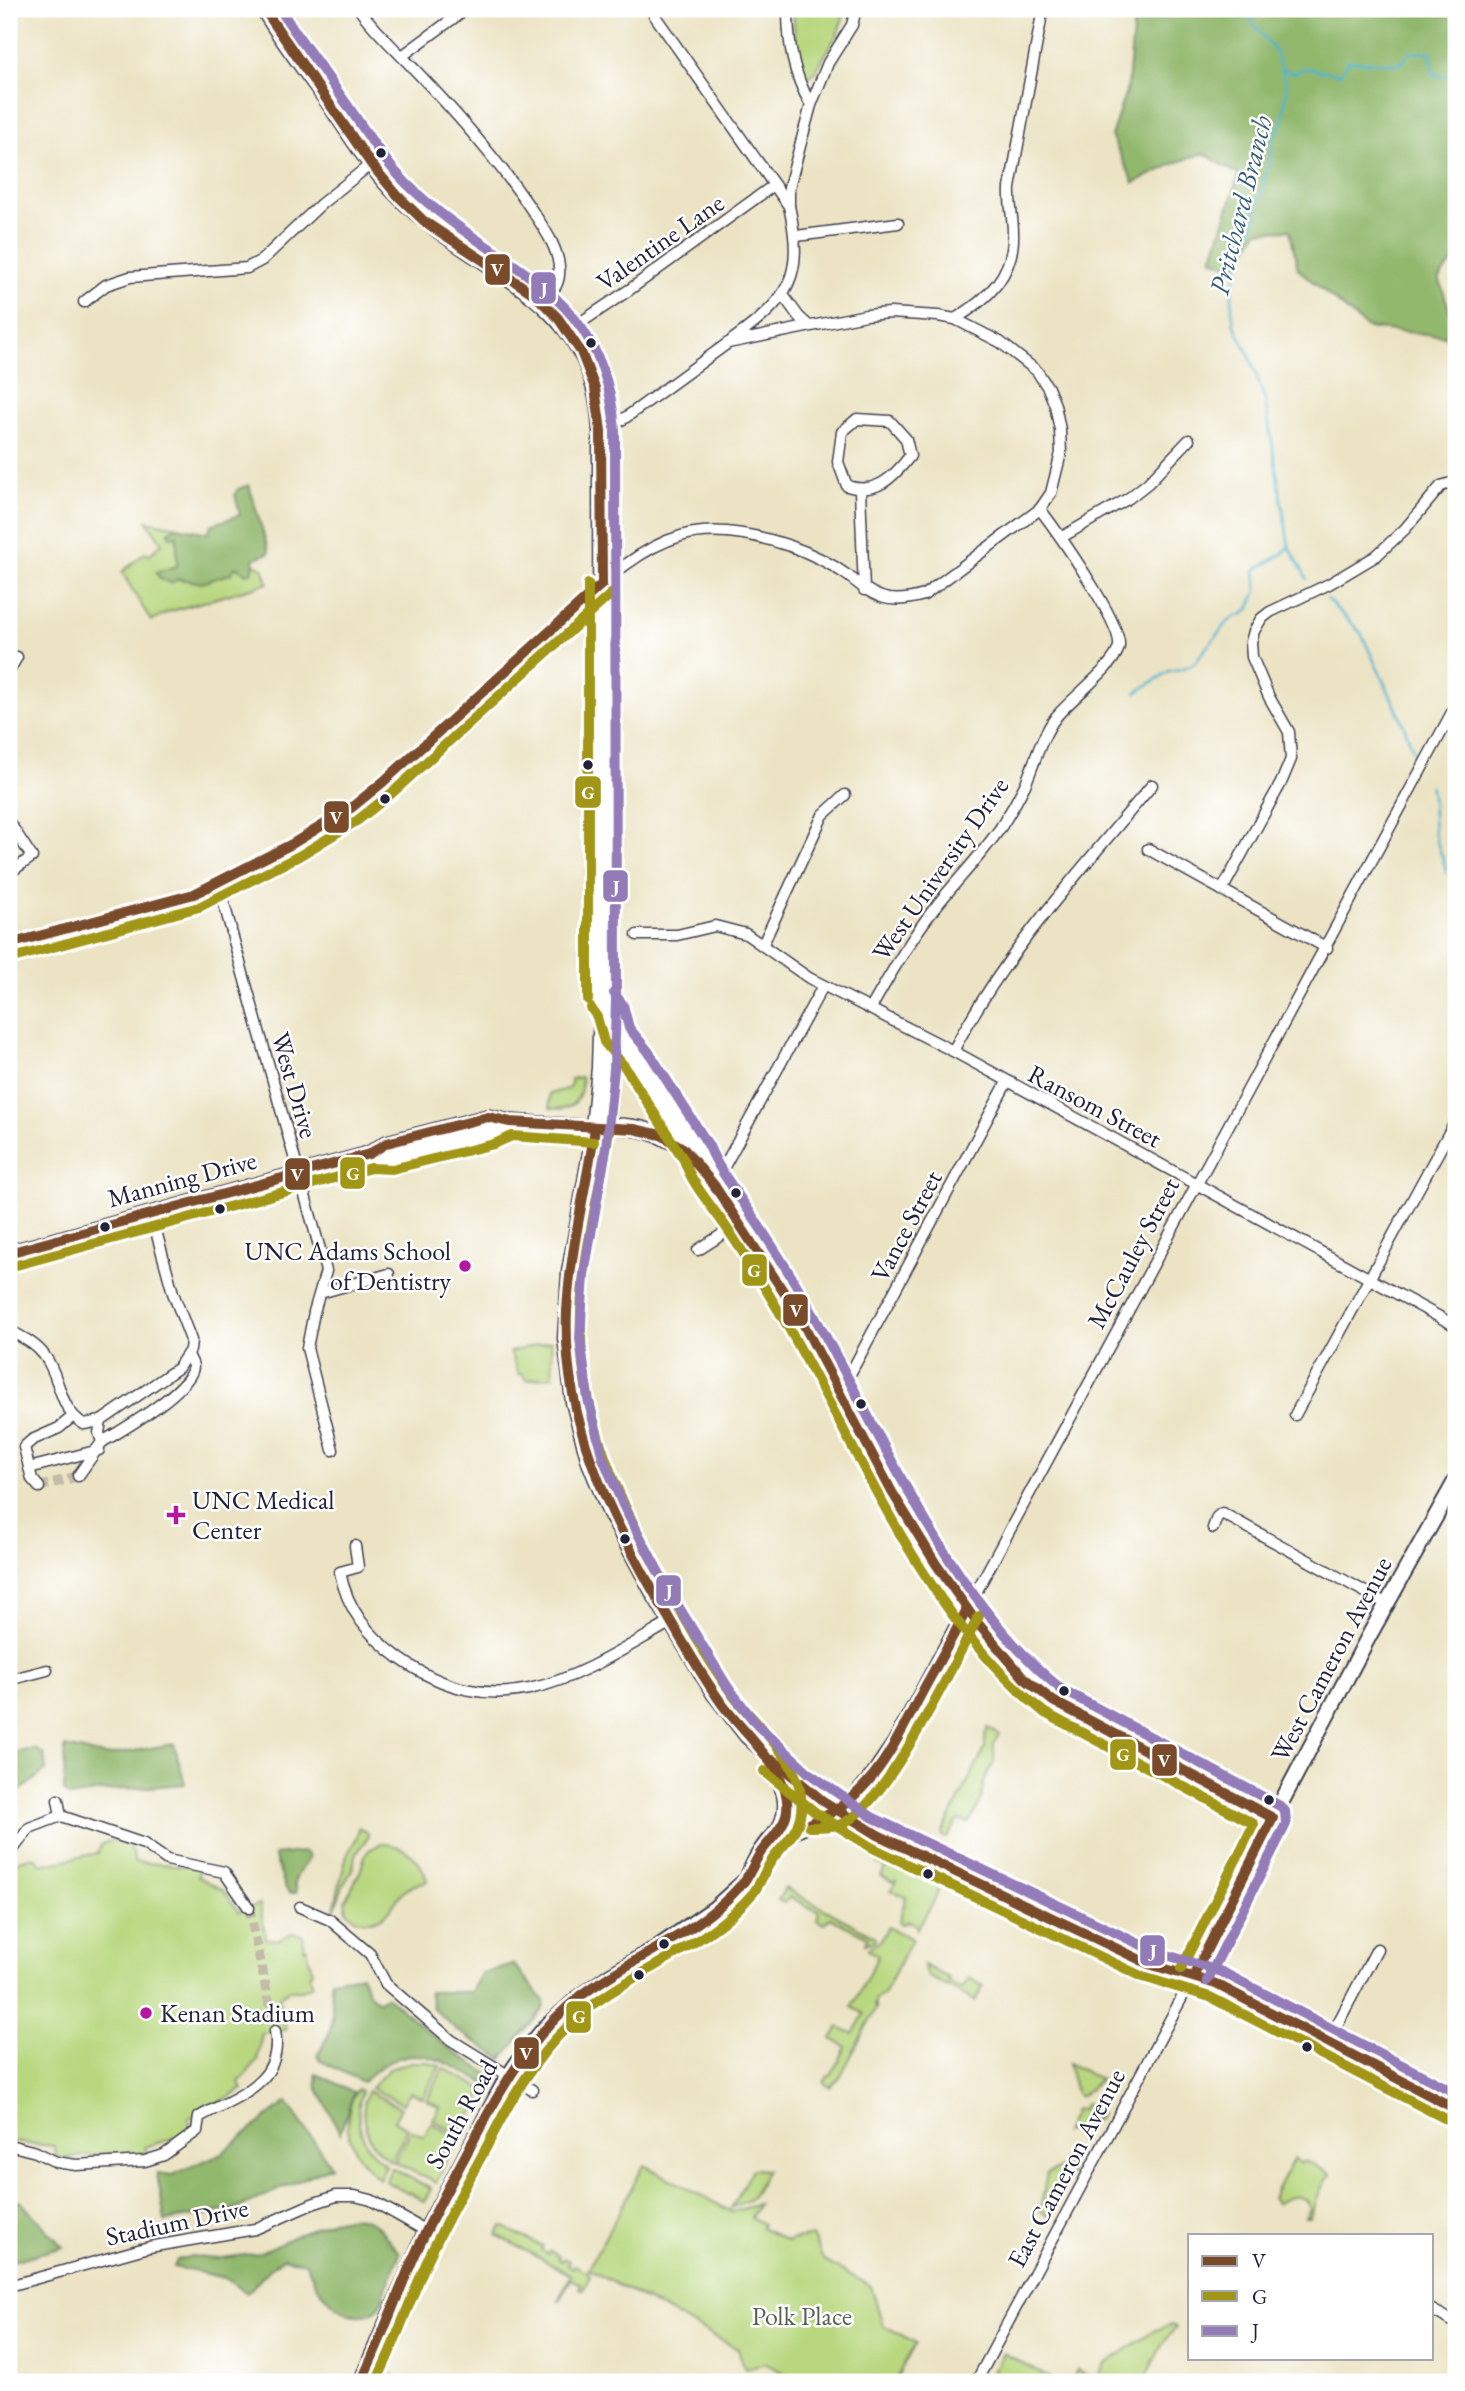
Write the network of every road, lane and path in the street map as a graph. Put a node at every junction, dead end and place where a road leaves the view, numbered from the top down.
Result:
1 (264, 9) edge
2 (359, 9) edge
3 (466, 9) edge
4 (649, 9) edge
5 (788, 9) edge
6 (856, 9) edge
7 (1042, 9) edge
8 (402, 56) junction
9 (811, 104) junction
10 (371, 164) junction
11 (774, 185) junction
12 (789, 206) junction
13 (898, 223) dead end
14 (796, 236) junction
15 (783, 295) junction
16 (84, 302) dead end
17 (542, 302) junction
18 (955, 319) junction
19 (809, 326) junction
20 (568, 331) junction
21 (727, 344) junction
22 (601, 431) junction
23 (1189, 440) dead end
24 (1456, 488) edge
25 (860, 490) junction
26 (1040, 509) junction
27 (1062, 537) junction
28 (602, 584) junction
29 (863, 590) junction
30 (17, 657) dead end
31 (9, 671) edge
32 (1456, 705) edge
33 (1152, 785) dead end
34 (845, 794) dead end
35 (9, 822) edge
36 (1149, 849) dead end
37 (9, 873) edge
38 (218, 882) junction
39 (1222, 890) junction
40 (637, 935) dead end
41 (9, 944) edge
42 (763, 944) junction
43 (1326, 948) junction
44 (823, 986) junction
45 (602, 1000) junction
46 (871, 1008) junction
47 (953, 1051) junction
48 (1007, 1082) junction
49 (1456, 1120) edge
50 (595, 1128) junction
51 (701, 1167) junction
52 (298, 1173) junction
53 (1198, 1184) junction
54 (714, 1185) junction
55 (151, 1213) junction
56 (740, 1223) junction
57 (698, 1250) dead end
58 (9, 1253) edge
59 (389, 1274) dead end
60 (1370, 1279) junction
61 (320, 1293) junction
62 (1456, 1326) edge
63 (9, 1330) edge
64 (188, 1355) junction
65 (838, 1387) junction
66 (1295, 1415) dead end
67 (72, 1417) junction
68 (101, 1421) junction
69 (101, 1446) junction
70 (333, 1450) dead end
71 (29, 1468) junction
72 (78, 1476) tunnel mouth
73 (1456, 1480) edge
74 (39, 1487) dead end
75 (1213, 1528) dead end
76 (355, 1546) dead end
77 (1387, 1605) junction
78 (967, 1609) junction
79 (671, 1622) junction
80 (47, 1670) dead end
81 (9, 1680) edge
82 (764, 1752) junction
83 (58, 1800) dead end
84 (836, 1811) junction
85 (61, 1816) junction
86 (1273, 1818) junction
87 (781, 1827) junction
88 (9, 1855) edge
89 (747, 1879) junction
90 (300, 1907) dead end
91 (249, 1908) tunnel mouth
92 (1377, 1949) dead end
93 (1194, 1975) junction
94 (275, 2031) tunnel mouth
95 (1328, 2042) junction
96 (508, 2077) junction
97 (532, 2090) dead end
98 (1456, 2109) edge
99 (9, 2145) edge
100 (426, 2231) junction
101 (9, 2286) edge
102 (1434, 2311) edge
103 (1456, 2323) edge
104 (361, 2382) edge
105 (976, 2382) edge

1 - 10 main road
2 - 8 street
3 - 8 street
4 - 11 street
5 - 9 street
6 - 9 street
7 - 18 street
8 - 17 street
9 - 12 street
10 - 16 street
10 - 17 main road
11 - 12 street
11 - 20 street, Valentine Lane
12 - 14 street
13 - 14 street
14 - 15 street
15 - 19 street
15 - 21 street
17 - 20 main road
18 - 19 street
18 - 26 street
19 - 21 street
20 - 22 main road
21 - 22 street
22 - 28 main road
23 - 27 street
24 - 39 street
25 - 25 street
25 - 29 street
26 - 27 street, West University Drive
26 - 29 street
27 - 46 street, West University Drive
28 - 29 street
28 - 38 street
28 - 45 main road
30 - 31 street
32 - 43 street, McCauley Street
33 - 47 street
34 - 42 street
35 - 37 street
36 - 39 street
38 - 41 street
38 - 52 street, West Drive
39 - 43 street
40 - 42 street, Ransom Street
42 - 44 street, Ransom Street
43 - 53 street, McCauley Street
44 - 46 street, Ransom Street
44 - 54 street
45 - 50 main road
45 - 51 main road
46 - 47 street, Ransom Street
47 - 48 street, Ransom Street
48 - 53 street, Ransom Street
48 - 65 street, Vance Street
49 - 60 street
50 - 51 main road, Manning Drive
50 - 52 main road, Manning Drive
50 - 79 main road
51 - 54 main road
52 - 55 main road, Manning Drive
52 - 61 street, West Drive
53 - 60 street, Ransom Street
53 - 78 street, McCauley Street
54 - 56 main road
55 - 58 main road, Manning Drive
55 - 64 street
56 - 57 street
56 - 65 main road
59 - 61 street
60 - 62 street, Ransom Street
60 - 66 street
61 - 70 street, West Drive
63 - 67 street
64 - 68 street
64 - 69 street
65 - 78 main road
67 - 68 street
67 - 71 street
68 - 69 street
69 - 71 street
69 - 72 street
71 - 74 street
73 - 77 main road, West Cameron Avenue
75 - 77 street
76 - 79 street
77 - 86 main road, West Cameron Avenue
78 - 84 main road, McCauley Street
78 - 86 main road
79 - 82 main road
80 - 81 street
82 - 84 main road
82 - 87 main road
83 - 85 street
84 - 87 main road, South Road
84 - 89 main road, South Road
84 - 93 main road
85 - 88 street
85 - 91 street
86 - 93 main road, West Cameron Avenue
87 - 89 main road, South Road
89 - 96 main road, South Road
90 - 96 street
92 - 95 street
93 - 95 main road
93 - 105 street, East Cameron Avenue
94 - 99 street
95 - 98 main road
96 - 97 street
96 - 100 main road, South Road
100 - 101 street, Stadium Drive
100 - 104 main road, South Road
102 - 103 street

